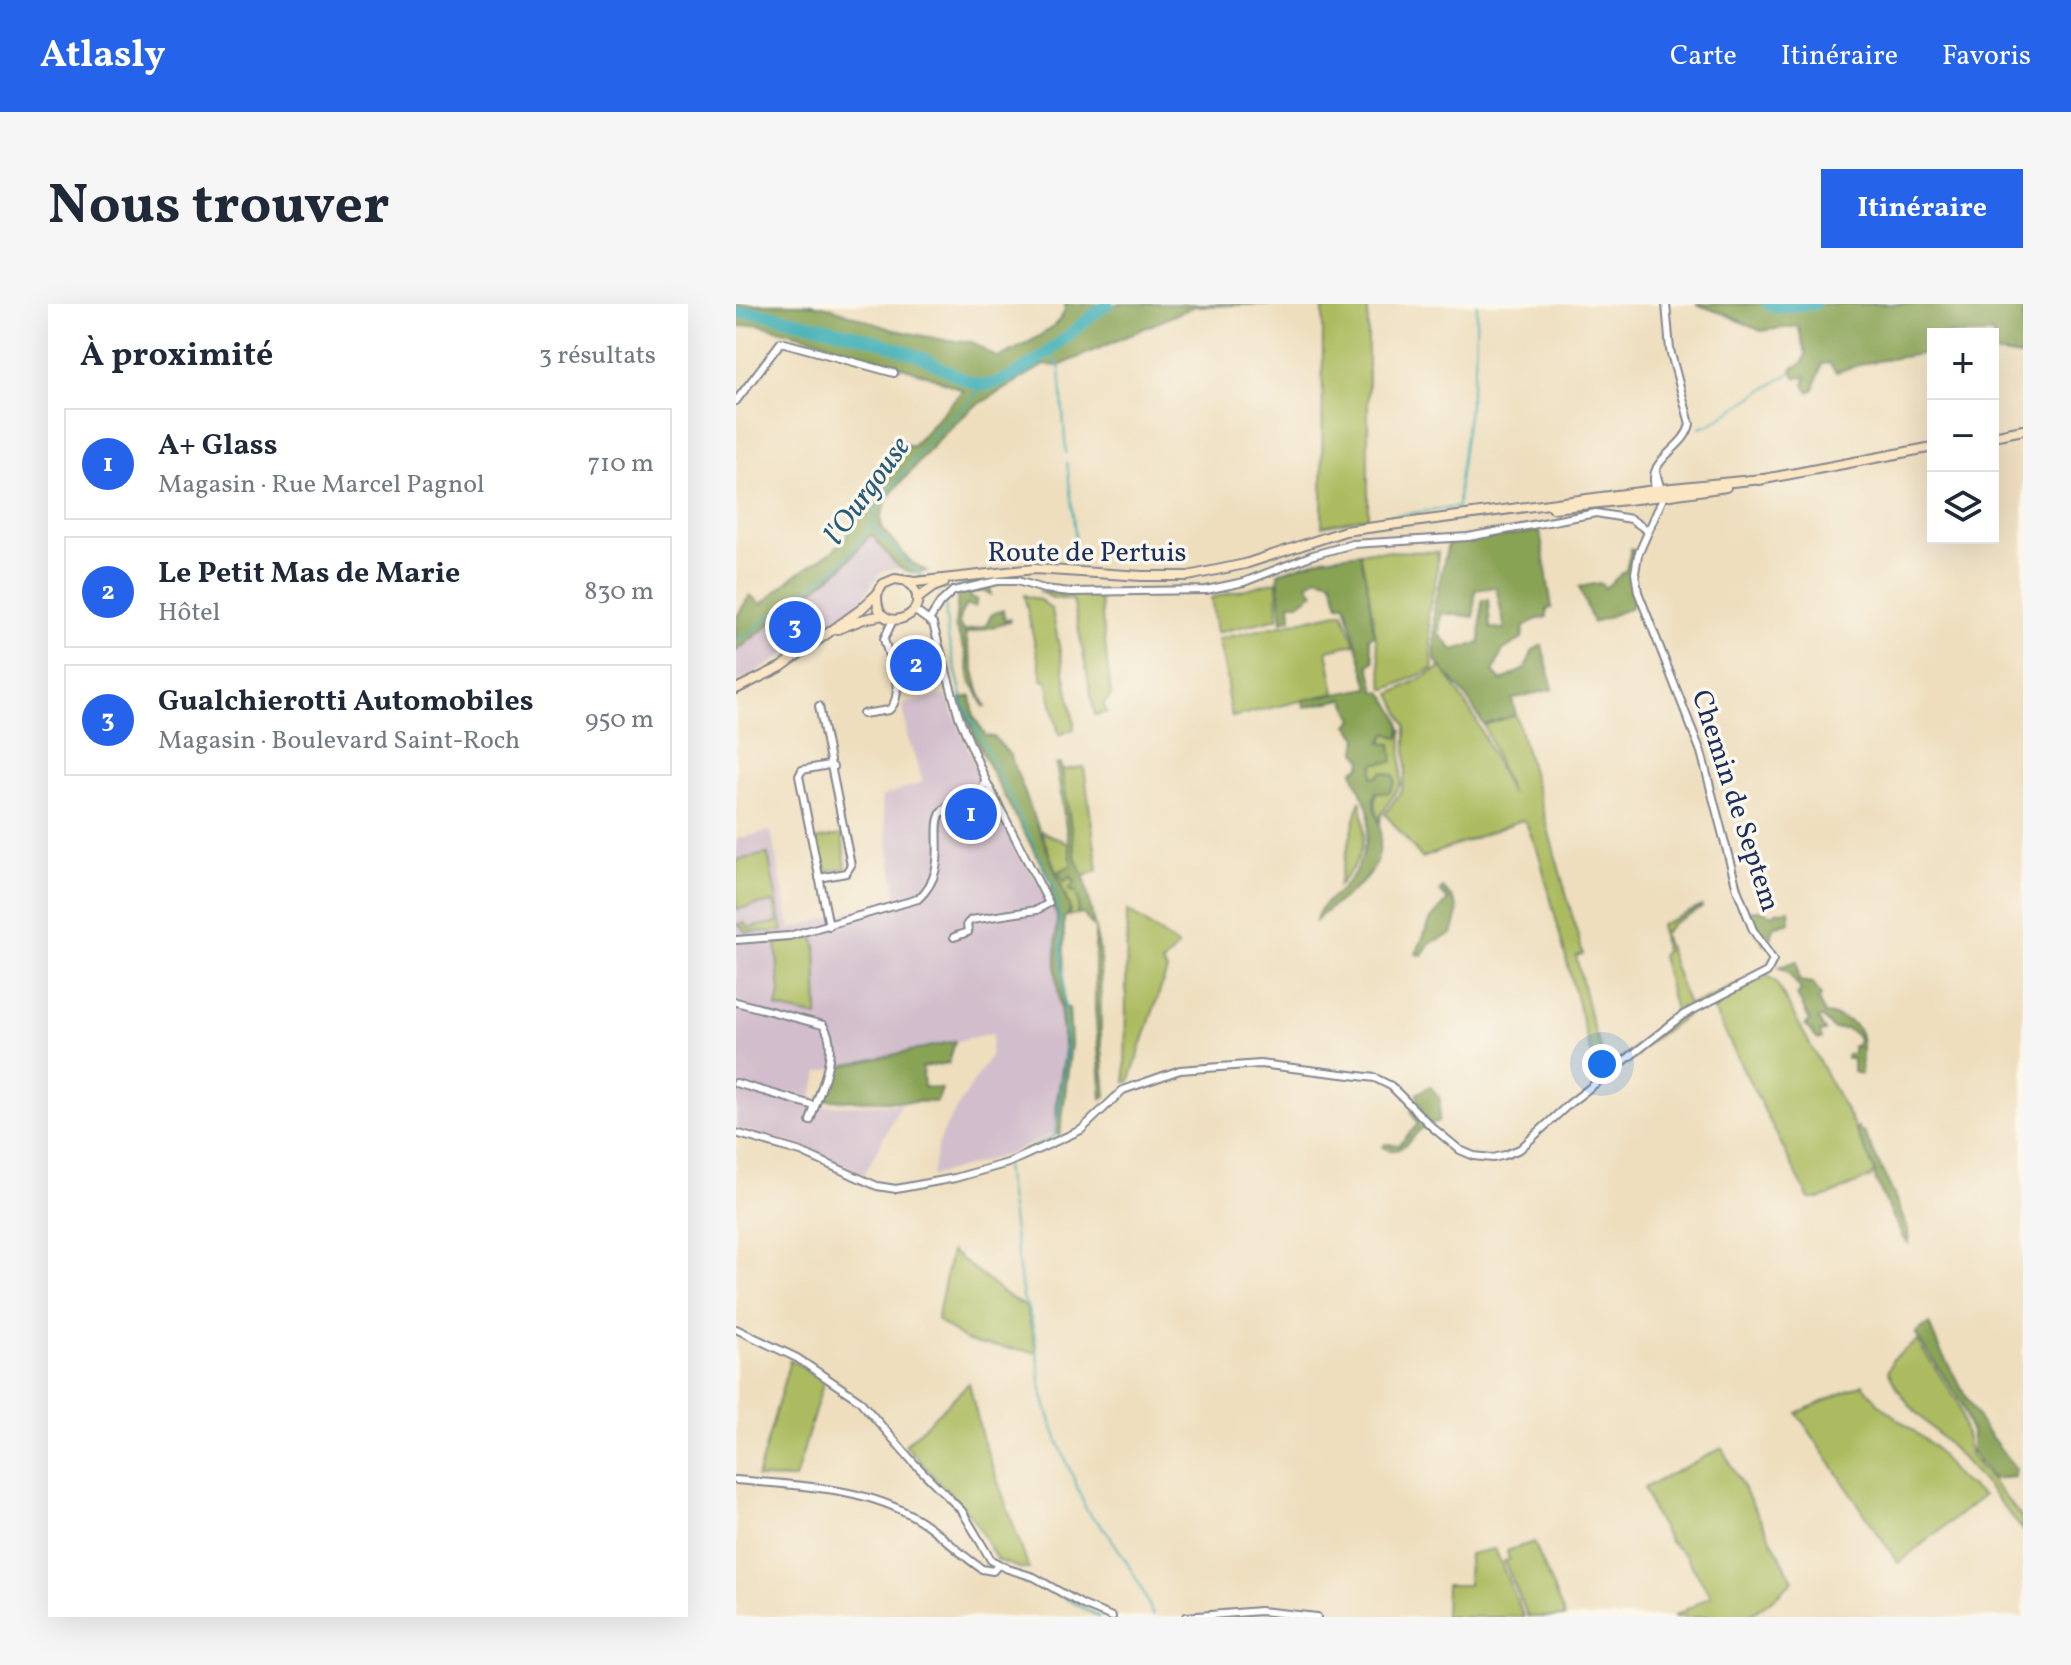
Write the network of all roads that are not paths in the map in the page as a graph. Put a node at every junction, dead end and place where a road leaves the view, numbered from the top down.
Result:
1 (1666, 304) edge
2 (894, 373) dead end
3 (736, 401) edge
4 (2023, 430) edge
5 (1999, 435) edge
6 (1927, 448) edge
7 (1660, 492) junction
8 (1648, 531) junction
9 (959, 578) junction
10 (907, 582) junction
11 (877, 594) junction
12 (917, 599) junction
13 (914, 610) junction
14 (883, 615) junction
15 (930, 619) junction
16 (893, 620) junction
17 (826, 635) junction
18 (736, 689) edge
19 (819, 706) dead end
20 (863, 714) dead end
21 (833, 767) junction
22 (985, 779) junction
23 (819, 878) junction
24 (829, 926) junction
25 (954, 937) dead end
26 (736, 940) edge
27 (736, 1002) edge
28 (736, 1083) edge
29 (815, 1106) junction
30 (810, 1121) dead end
31 (736, 1133) edge
32 (736, 1329) edge
33 (736, 1480) edge
34 (998, 1565) junction
35 (1112, 1617) edge
36 (1186, 1617) edge
37 (1317, 1617) edge

1 - 7 street
2 - 3 street
4 - 5 main road
6 - 7 main road, Route de Pertuis
7 - 8 street, Chemin de Septem
7 - 9 main road, Route de Pertuis
8 - 15 street
8 - 31 street, Chemin de Septem
9 - 10 main road, Route de Pertuis
9 - 12 main road, Route de Pertuis
10 - 11 main road
10 - 12 main road
11 - 14 main road
11 - 17 main road
12 - 13 main road
13 - 15 street
13 - 16 main road
14 - 16 main road
14 - 17 main road
15 - 22 street
16 - 20 street
17 - 18 main road
19 - 21 street
21 - 23 street
21 - 23 street
22 - 24 street
22 - 25 street
23 - 24 street
24 - 26 street
27 - 29 street
28 - 29 street
29 - 30 street
32 - 34 street
33 - 34 street
34 - 35 street
36 - 37 street

